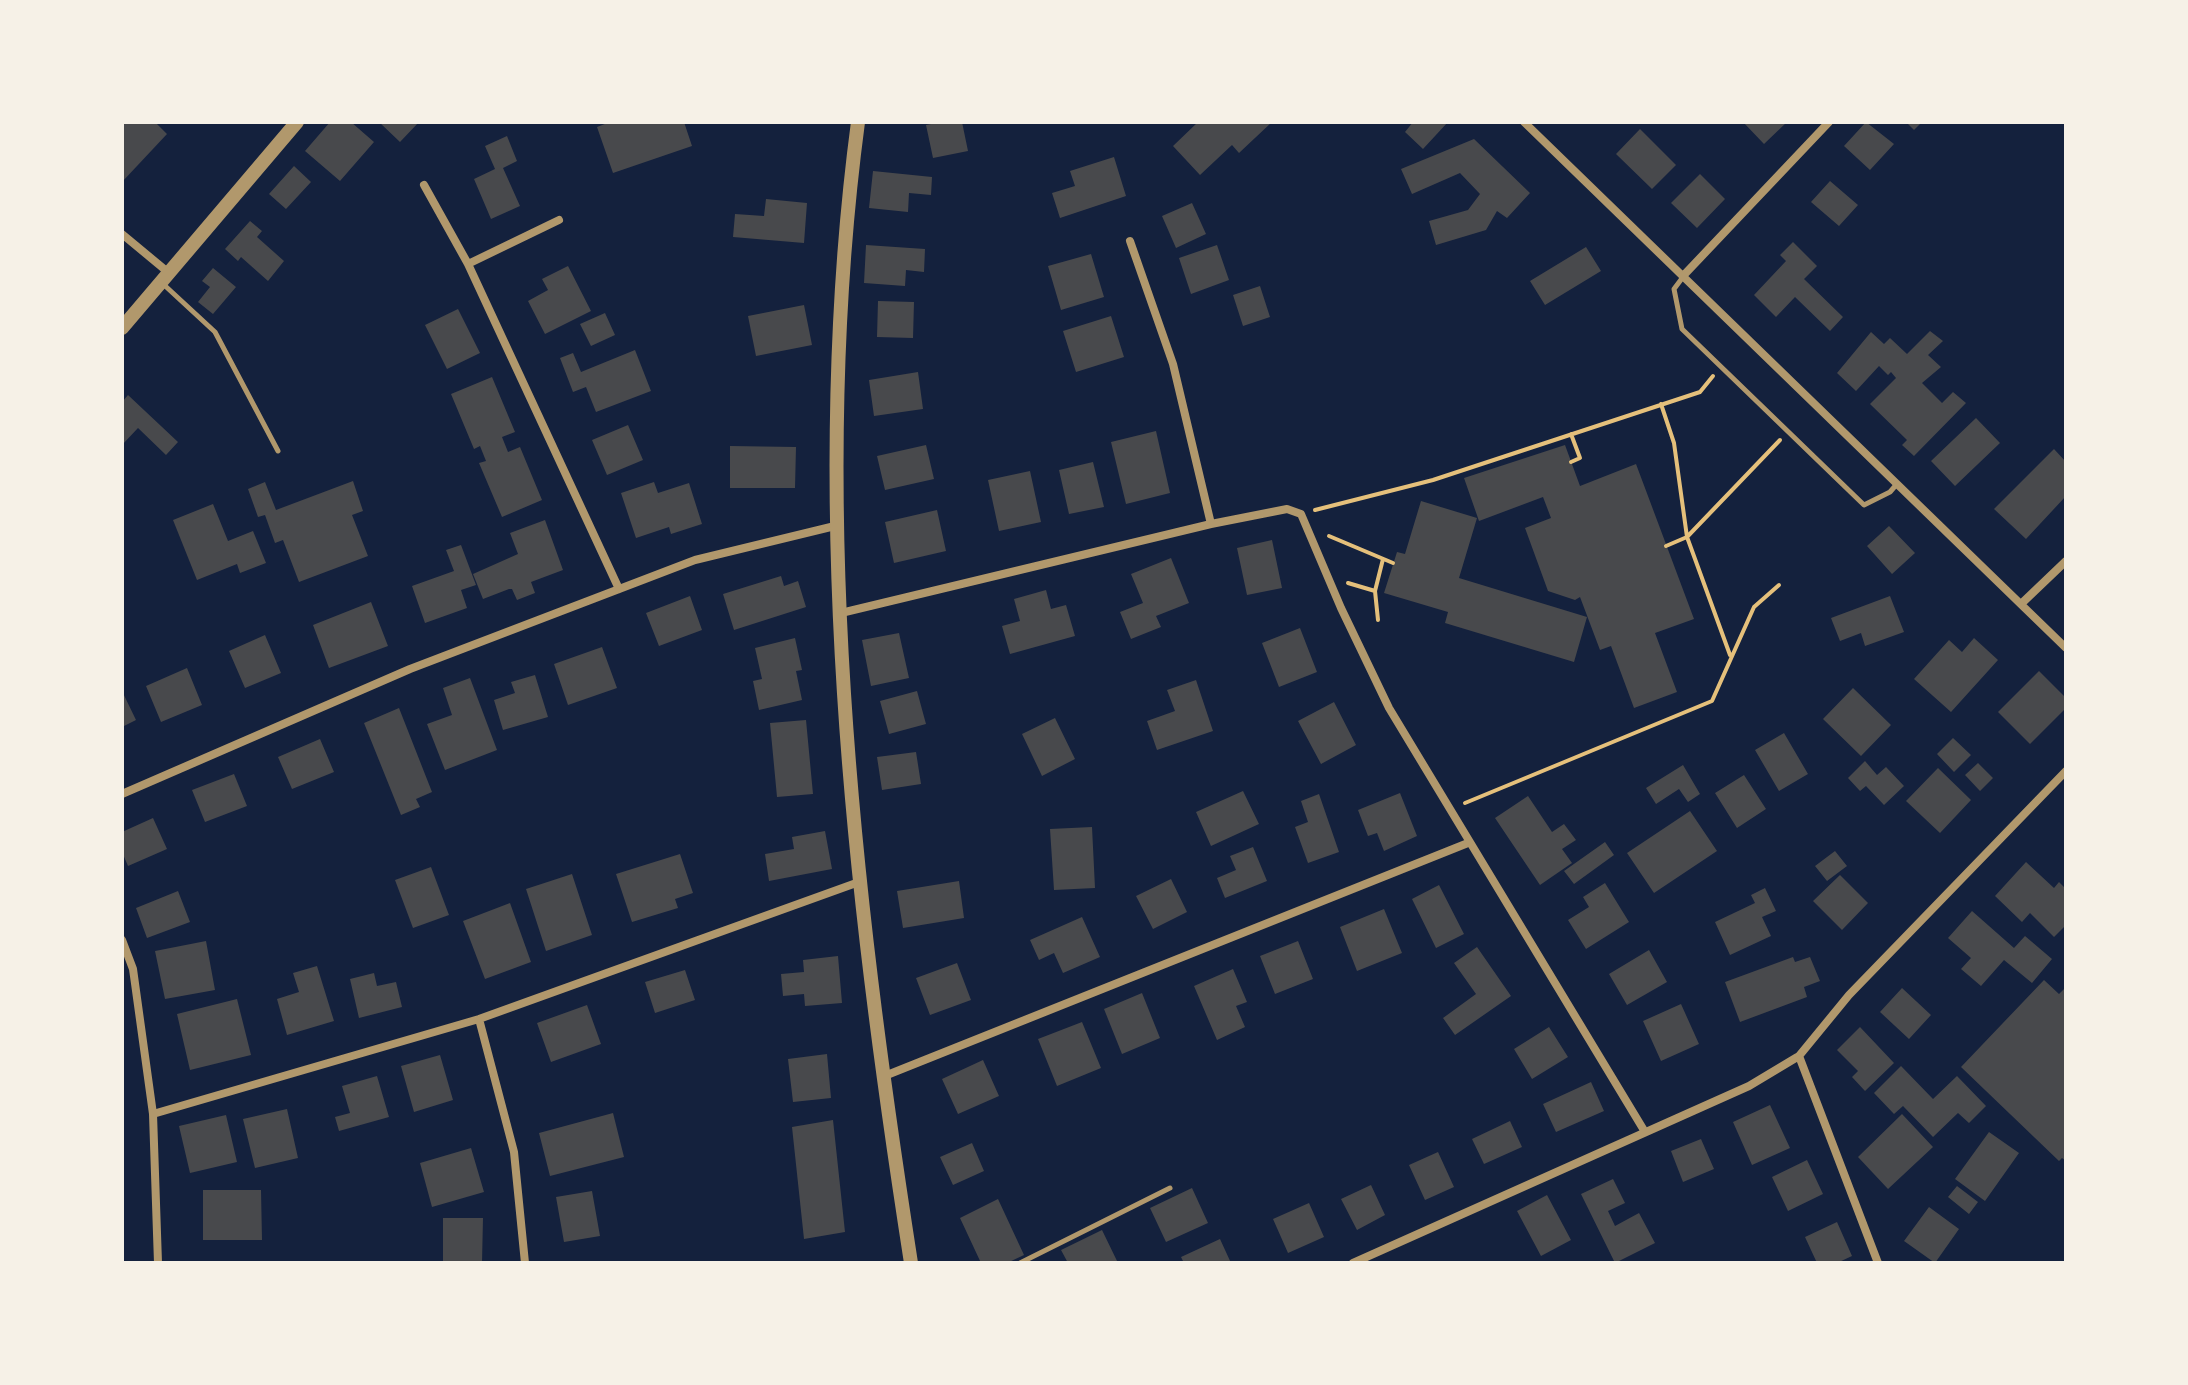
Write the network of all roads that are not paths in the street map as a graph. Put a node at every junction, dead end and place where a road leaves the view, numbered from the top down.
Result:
1 (297, 122) edge
2 (858, 122) edge
3 (1524, 122) edge
4 (1829, 122) edge
5 (424, 185) dead end
6 (559, 220) dead end
7 (122, 234) edge
8 (1130, 241) dead end
9 (468, 264) junction
10 (1683, 276) junction
11 (165, 278) junction
12 (122, 328) edge
13 (278, 451) dead end
14 (1896, 485) junction
15 (1211, 524) junction
16 (840, 525) junction
17 (2066, 561) edge
18 (619, 589) junction
19 (2021, 604) junction
20 (841, 613) junction
21 (2066, 648) edge
22 (2066, 771) edge
23 (122, 794) edge
24 (1468, 843) junction
25 (859, 882) junction
26 (122, 940) edge
27 (479, 1019) junction
28 (1799, 1056) junction
29 (882, 1077) junction
30 (153, 1114) junction
31 (1645, 1132) junction
32 (1170, 1188) dead end
33 (158, 1263) edge
34 (525, 1263) edge
35 (911, 1263) edge
36 (1020, 1263) edge
37 (1353, 1263) edge
38 (1878, 1263) edge

1 - 11 street
2 - 16 street
3 - 10 street
4 - 10 street
5 - 9 street
6 - 9 street
7 - 11 street
8 - 15 street
9 - 18 street
10 - 14 street
10 - 14 lane
11 - 12 street
11 - 13 lane
14 - 19 street
15 - 20 street
15 - 24 street
16 - 18 street
16 - 20 street
17 - 19 street
18 - 23 street
19 - 21 street
20 - 25 street
22 - 28 street
24 - 29 street
24 - 31 street
25 - 27 street
25 - 29 street
26 - 30 street
27 - 30 street
27 - 34 street
28 - 31 street
28 - 38 street
29 - 35 street
30 - 33 street
31 - 37 street
32 - 36 lane

